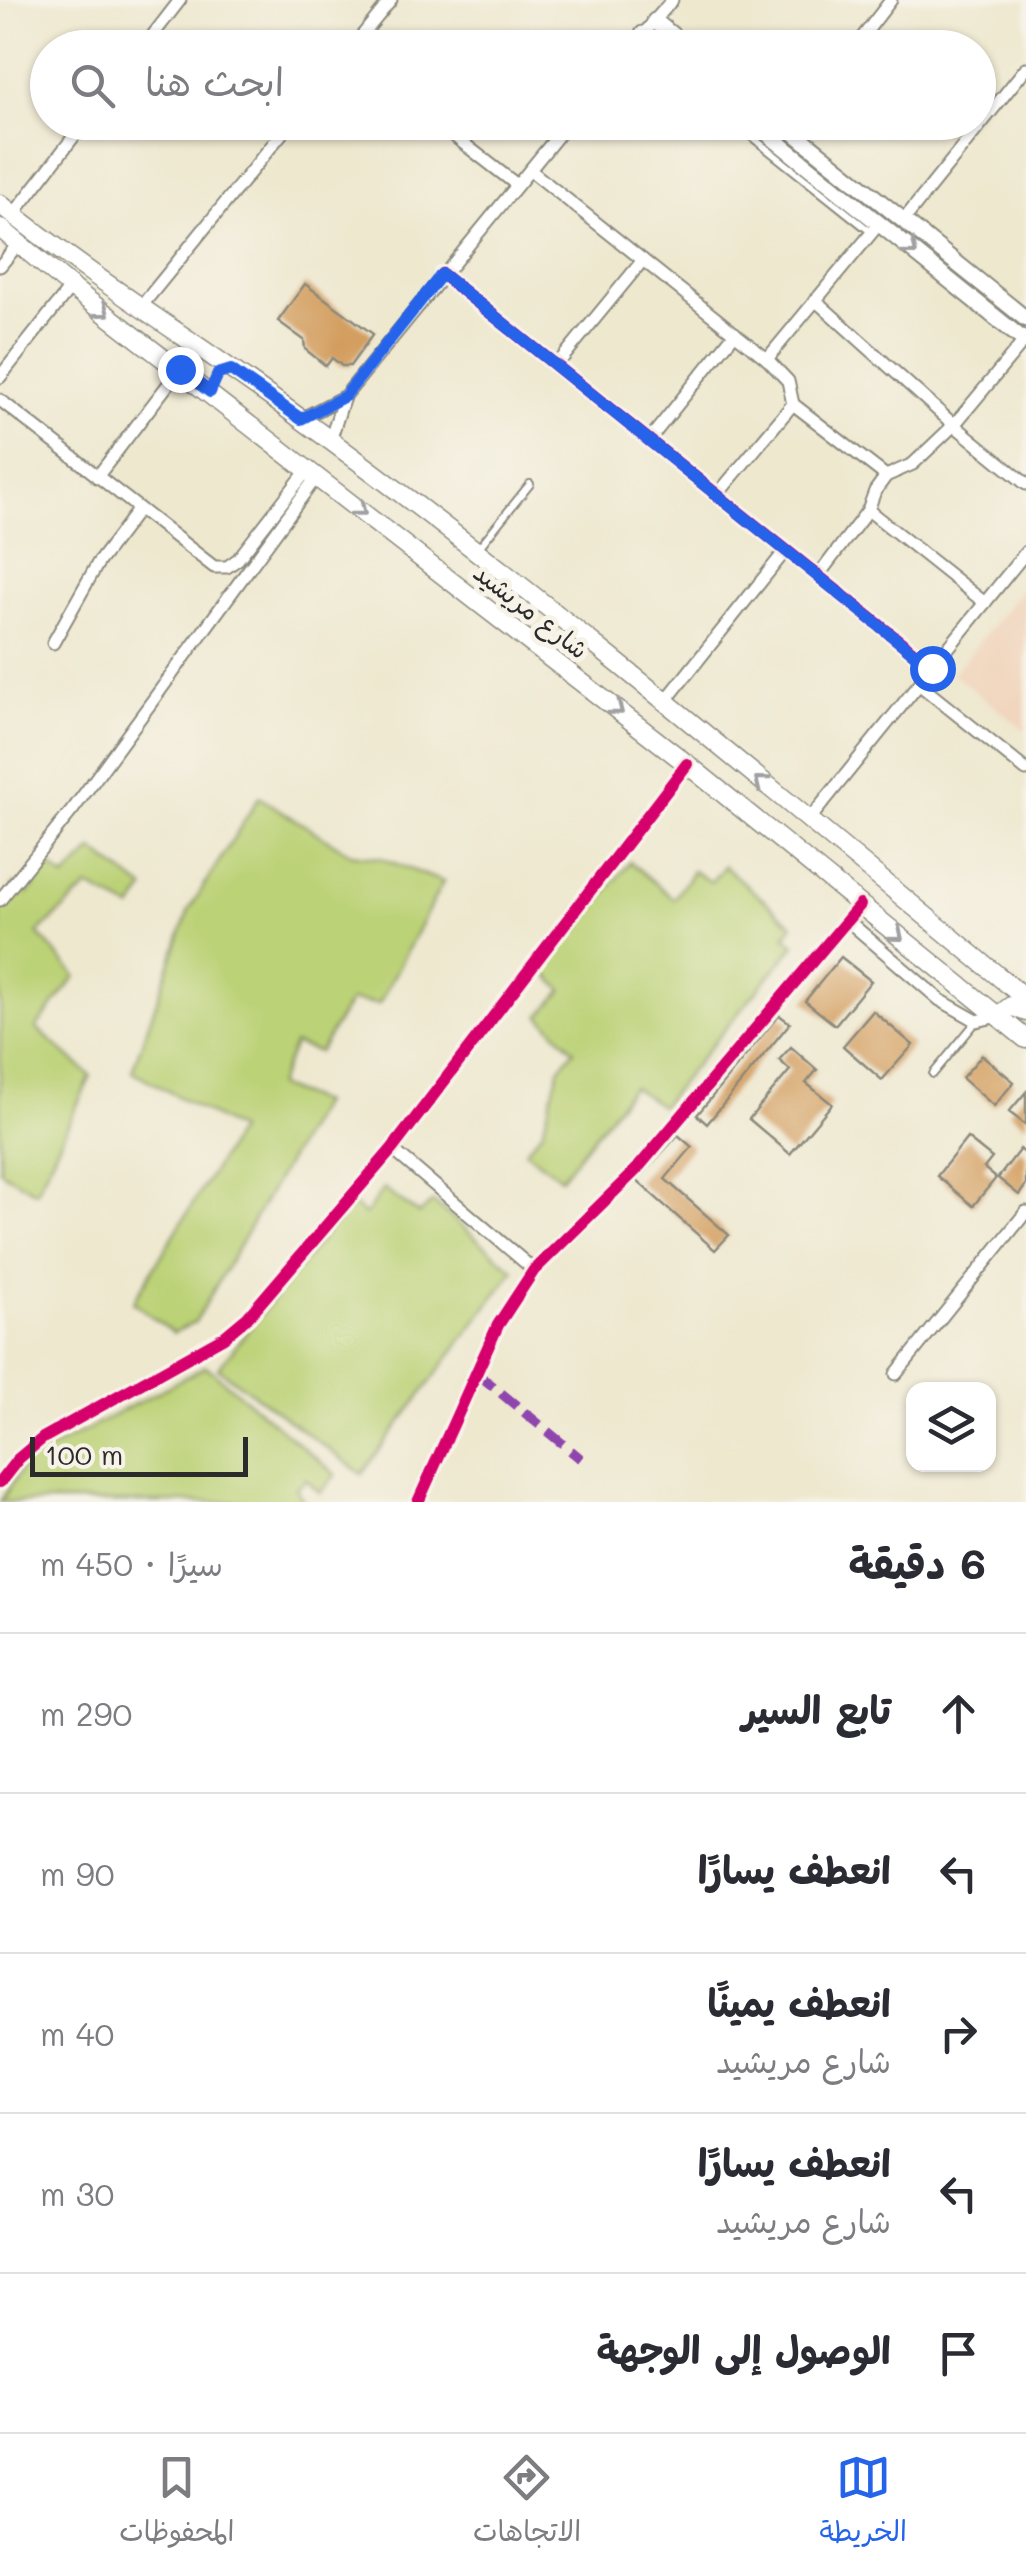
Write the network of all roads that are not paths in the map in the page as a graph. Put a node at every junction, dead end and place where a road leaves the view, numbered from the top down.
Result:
1 (180, 0) edge
2 (390, 0) edge
3 (672, 0) edge
4 (891, 0) edge
5 (655, 21) junction
6 (157, 30) edge
7 (366, 30) edge
8 (647, 30) edge
9 (666, 30) edge
10 (868, 30) edge
11 (1026, 68) edge
12 (996, 105) edge
13 (69, 140) edge
14 (276, 140) edge
15 (458, 140) edge
16 (554, 140) edge
17 (757, 140) edge
18 (774, 140) edge
19 (807, 140) edge
20 (968, 140) edge
21 (530, 170) junction
22 (516, 186) junction
23 (4, 216) edge
24 (903, 220) junction
25 (875, 228) junction
26 (18, 243) junction
27 (643, 260) junction
28 (0, 266) edge
29 (442, 274) junction
30 (71, 287) junction
31 (815, 300) junction
32 (139, 309) junction
33 (1023, 310) edge
34 (735, 334) junction
35 (1025, 341) edge
36 (767, 359) junction
37 (556, 366) junction
38 (180, 369) junction
39 (231, 370) junction
40 (0, 377) edge
41 (210, 392) junction
42 (345, 396) junction
43 (0, 400) edge
44 (794, 404) junction
45 (301, 419) junction
46 (954, 425) junction
47 (649, 440) junction
48 (330, 441) junction
49 (312, 472) junction
50 (886, 476) junction
51 (97, 477) junction
52 (530, 484) dead end
53 (1026, 484) edge
54 (718, 496) junction
55 (138, 510) junction
56 (868, 510) junction
57 (786, 550) junction
58 (476, 552) junction
59 (1026, 552) edge
60 (818, 576) junction
61 (985, 603) junction
62 (53, 643) dead end
63 (932, 668) junction
64 (920, 685) junction
65 (664, 703) junction
66 (687, 764) junction
67 (1026, 770) edge
68 (809, 820) junction
69 (0, 900) edge
70 (854, 912) junction
71 (1026, 1000) edge
72 (1026, 1012) edge
73 (998, 1016) junction
74 (977, 1021) junction
75 (1026, 1039) edge
76 (934, 1074) dead end
77 (392, 1149) junction
78 (1026, 1212) edge
79 (534, 1270) junction
80 (896, 1374) dead end
81 (0, 1482) edge
82 (418, 1502) edge

1 - 6 street
2 - 7 street
3 - 5 street
4 - 10 street
5 - 8 street
5 - 9 street
11 - 12 street
13 - 23 street
14 - 32 street
15 - 22 street
16 - 21 street
17 - 25 lane
18 - 25 street
19 - 24 street
20 - 24 street
21 - 22 street
21 - 27 street
22 - 29 street
23 - 26 main road, شارع مريشيد
23 - 32 main road, شارع مريشيد
24 - 33 street
25 - 31 street
25 -> 35 street
26 - 28 street
26 - 30 main road, شارع مريشيد
27 - 34 street
27 - 37 street
29 - 37 street
29 - 42 street
30 -> 38 main road, شارع مريشيد
30 - 40 street
31 - 36 street
31 - 46 street
32 - 39 main road, شارع مريشيد
34 - 36 street
34 - 47 street
35 - 46 street
36 - 44 street
37 - 47 street
38 - 41 main road, شارع مريشيد
38 - 51 street
39 - 41 main road
39 - 45 main road, شارع مريشيد
41 - 49 main road, شارع مريشيد
42 - 45 street
42 - 48 street
43 - 51 street
44 - 50 street
44 - 54 street
45 - 48 main road, شارع مريشيد
46 - 50 street
46 - 53 street
47 - 54 street
48 - 58 main road, شارع مريشيد
49 - 55 street
49 -> 66 main road, شارع مريشيد
49 - 69 street
50 - 56 street
51 - 55 street
52 - 58 lane
54 - 57 street
55 - 62 street
56 - 60 street
56 - 61 street
57 - 60 street
57 - 65 street
58 - 65 main road, شارع مريشيد
59 - 61 street
60 - 63 street
61 - 63 street
63 - 64 street
64 - 67 street
64 - 68 street
68 -> 65 main road, شارع مريشيد
66 - 70 main road, شارع مريشيد
66 - 77 street
68 - 71 main road, شارع مريشيد
70 -> 73 main road, شارع مريشيد
70 - 74 street
70 - 79 street
72 - 73 main road
73 - 74 street
73 - 75 main road, شارع مريشيد
74 - 76 lane
77 - 79 street
77 - 81 street
78 - 80 street
79 - 82 street

